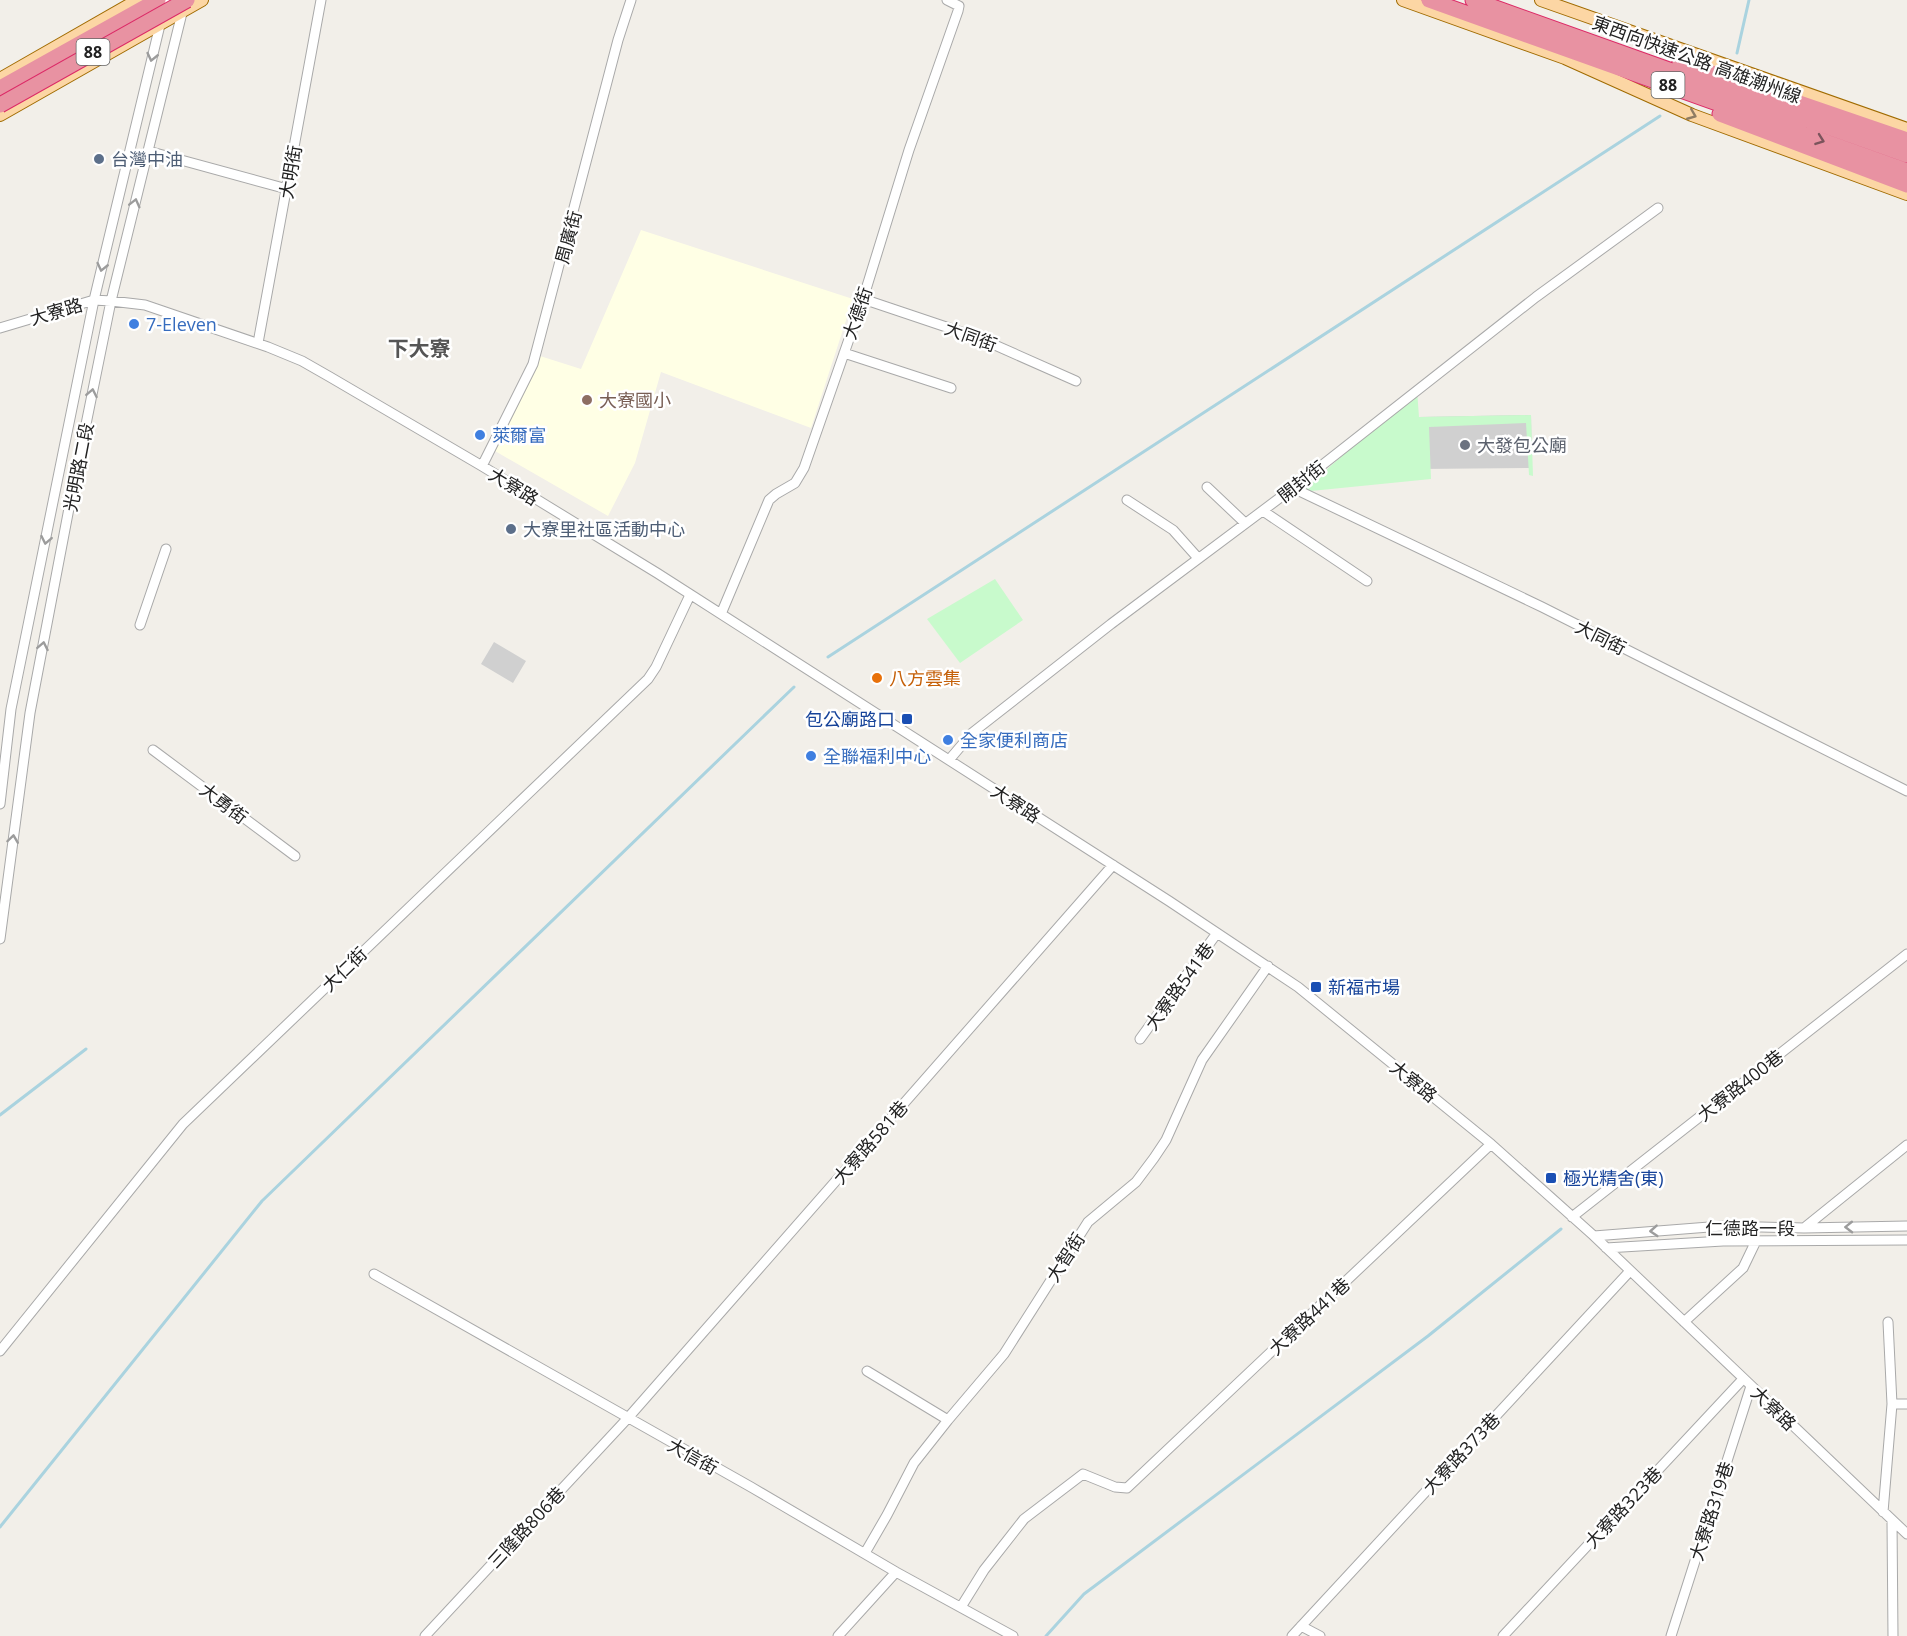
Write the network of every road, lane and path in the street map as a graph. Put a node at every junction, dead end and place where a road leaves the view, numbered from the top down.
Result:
1 (138, 0) edge
2 (158, 0) edge
3 (166, 0) edge
4 (202, 0) edge
5 (321, 0) edge
6 (631, 0) edge
7 (947, 0) edge
8 (1403, 0) edge
9 (1429, 0) edge
10 (1473, 0) edge
11 (1488, 0) edge
12 (1541, 0) edge
13 (184, 4) edge
14 (160, 25) junction
15 (1572, 51) junction
16 (0, 79) edge
17 (0, 88) edge
18 (0, 105) edge
19 (0, 115) edge
20 (1907, 129) edge
21 (1907, 140) edge
22 (148, 151) junction
23 (1907, 155) edge
24 (125, 169) junction
25 (1907, 171) edge
26 (142, 172) junction
27 (1907, 185) edge
28 (287, 189) junction
29 (1907, 194) edge
30 (1658, 208) dead end
31 (862, 299) junction
32 (94, 300) junction
33 (111, 301) junction
34 (0, 327) edge
35 (258, 344) junction
36 (844, 353) junction
37 (1076, 381) dead end
38 (951, 388) dead end
39 (482, 466) junction
40 (1207, 487) dead end
41 (1293, 488) junction
42 (1127, 500) dead end
43 (1263, 511) junction
44 (1245, 523) junction
45 (166, 549) dead end
46 (1198, 558) junction
47 (1367, 581) dead end
48 (690, 595) junction
49 (721, 614) junction
50 (140, 625) dead end
51 (153, 750) dead end
52 (949, 760) junction
53 (1907, 790) edge
54 (0, 804) edge
55 (295, 856) dead end
56 (1113, 865) junction
57 (1217, 933) junction
58 (0, 939) edge
59 (1907, 954) edge
60 (1268, 966) junction
61 (1140, 1039) dead end
62 (1491, 1144) junction
63 (1907, 1145) edge
64 (1572, 1217) junction
65 (1907, 1226) edge
66 (1804, 1228) junction
67 (1594, 1236) junction
68 (1907, 1240) edge
69 (1756, 1241) junction
70 (1606, 1248) junction
71 (1630, 1271) junction
72 (374, 1274) dead end
73 (1684, 1322) junction
74 (1888, 1322) dead end
75 (0, 1351) edge
76 (867, 1371) dead end
77 (1743, 1379) junction
78 (1751, 1386) junction
79 (1892, 1404) junction
80 (1907, 1404) edge
81 (627, 1419) junction
82 (948, 1420) junction
83 (1883, 1512) junction
84 (1892, 1521) junction
85 (1907, 1534) edge
86 (865, 1553) junction
87 (896, 1572) junction
88 (961, 1607) junction
89 (1301, 1626) junction
90 (425, 1636) edge
91 (838, 1636) edge
92 (1013, 1636) edge
93 (1292, 1636) edge
94 (1320, 1636) edge
95 (1503, 1636) edge
96 (1671, 1636) edge
97 (1893, 1636) edge

1 - 16 main road
2 - 17 highway, 88
3 - 14 street, 光明路二段
4 - 13 main road
5 - 28 street, 大明街
6 - 39 street, 周廣街
7 - 31 street, 大德街
8 -> 29 main road
9 - 15 highway, 東西向快速公路 高雄潮州線 / 88
10 - 23 highway, 東西向快速公路 高雄潮州線 / 88
11 - 21 highway
12 - 20 main road
13 - 14 main road
13 - 18 highway, 88, bridge
13 - 22 street, 光明路二段
14 - 19 main road
14 -> 24 street, 光明路二段
15 -> 25 highway, 東西向快速公路 高雄潮州線 / 88
15 - 27 highway
22 - 26 street, 光明路二段
22 - 28 street
24 - 26 street
24 -> 32 street, 光明路二段
33 -> 26 street, 光明路二段
28 - 35 street, 大明街
30 - 41 street, 開封街
31 - 36 street, 大德街
31 - 37 street, 大同街
32 - 33 street, 大寮路
32 - 34 street, 大寮路
32 -> 54 street, 光明路二段
33 - 35 street, 大寮路
58 -> 33 street, 光明路二段
35 - 39 street, 大寮路
36 - 38 street
36 - 49 street, 大德街
39 - 48 street, 大寮路
40 - 44 street
41 - 43 street, 開封街
41 - 53 street, 大同街
42 - 46 street
43 - 44 street, 開封街
43 - 47 street
44 - 46 street, 開封街
45 - 50 street
46 - 52 street, 開封街
48 - 49 street, 大寮路
48 - 75 street, 大仁街
49 - 52 street, 大寮路
51 - 55 street, 大勇街
52 - 56 street, 大寮路
56 - 57 street, 大寮路
56 - 81 street, 大寮路581巷
57 - 60 street, 大寮路
57 - 61 street, 大寮路541巷
59 - 64 street, 大寮路400巷
60 - 62 street, 大寮路
60 - 82 street, 大智街
62 - 64 street, 大寮路
62 - 88 street, 大寮路441巷
63 - 66 street
64 - 67 street, 大寮路
65 -> 66 street, 仁德路一段
66 -> 67 street, 仁德路一段
67 - 70 street, 大寮路
68 - 69 street, 仁德路一段
69 - 70 street, 仁德路一段
69 - 73 street
70 - 71 street, 大寮路
71 - 73 street, 大寮路
71 - 89 street, 大寮路373巷
72 - 81 street, 大信街
73 - 77 street, 大寮路
74 - 79 street
76 - 82 street
77 - 78 street, 大寮路
77 - 95 street, 大寮路323巷
78 - 83 street, 大寮路
78 - 96 street, 大寮路319巷
79 - 80 street
79 - 83 street
81 - 86 street, 大信街
81 - 90 street, 三隆路806巷
82 - 86 street, 大智街
83 - 84 street, 大寮路
84 - 85 street, 大寮路
84 - 97 street
86 - 87 street, 大信街
87 - 88 street, 大信街
87 - 91 street
88 - 92 street, 大信街
89 - 93 street, 大寮路373巷
89 - 94 street

